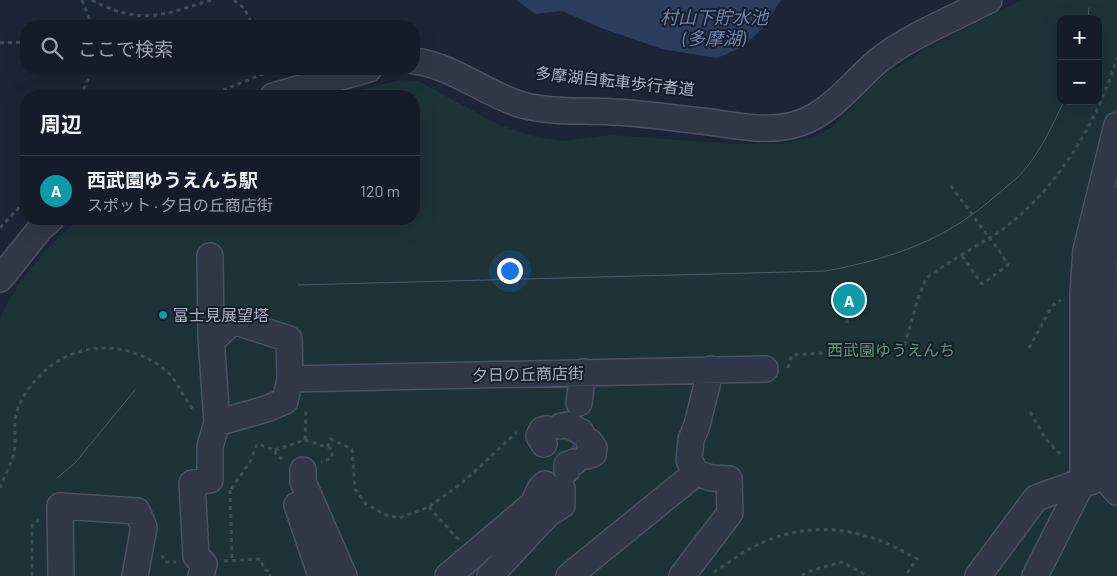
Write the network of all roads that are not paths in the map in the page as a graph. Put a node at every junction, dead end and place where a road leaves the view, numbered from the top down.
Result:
1 (989, 0) edge
2 (420, 62) edge
3 (348, 75) edge
4 (295, 90) edge
5 (1117, 125) edge
6 (1117, 200) edge
7 (44, 225) edge
8 (210, 256) dead end
9 (0, 279) edge
10 (211, 337) junction
11 (765, 368) road end
12 (711, 369) junction
13 (583, 372) junction
14 (290, 380) junction
15 (579, 403) dead end
16 (215, 427) junction
17 (1105, 451) junction
18 (696, 473) junction
19 (1083, 481) junction
20 (1117, 492) edge
21 (200, 565) edge
22 (61, 576) edge
23 (135, 576) edge
24 (321, 576) edge
25 (344, 576) edge
26 (448, 576) edge
27 (490, 576) edge
28 (569, 576) edge
29 (682, 576) edge
30 (978, 576) edge
31 (1036, 576) edge

1 - 2 street
3 - 4 street
5 - 19 street
6 - 17 street
7 - 9 street
8 - 10 street
10 - 14 street
10 - 16 street
11 - 12 street, 夕日の丘商店街
12 - 13 street, 夕日の丘商店街
12 - 18 street
13 - 14 street, 夕日の丘商店街
13 - 15 street
14 - 16 street
16 - 21 street
17 - 19 street
17 - 20 street
18 - 28 street
18 - 29 street
19 - 30 street
19 - 31 street
22 - 23 street
24 - 25 street
26 - 27 street

